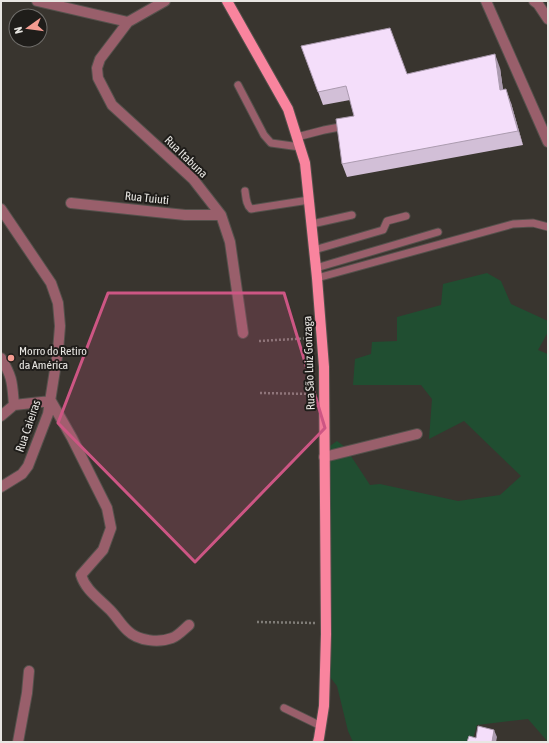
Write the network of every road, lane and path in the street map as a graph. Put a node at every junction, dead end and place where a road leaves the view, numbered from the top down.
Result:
1 (37, 1) edge
2 (165, 1) edge
3 (227, 1) edge
4 (486, 1) edge
5 (540, 2) edge
6 (548, 20) edge
7 (128, 22) junction
8 (238, 85) dead end
9 (353, 125) edge
10 (298, 142) junction
11 (548, 142) edge
12 (246, 191) dead end
13 (309, 200) junction
14 (71, 203) dead end
15 (1, 210) edge
16 (221, 215) junction
17 (352, 215) dead end
18 (406, 216) dead end
19 (312, 224) junction
20 (548, 227) edge
21 (438, 232) dead end
22 (314, 250) junction
23 (316, 268) junction
24 (317, 278) junction
25 (243, 333) dead end
26 (322, 337) junction
27 (259, 341) dead end
28 (1, 358) edge
29 (260, 392) dead end
30 (324, 394) junction
31 (51, 400) junction
32 (14, 405) junction
33 (1, 416) edge
34 (417, 434) dead end
35 (324, 457) junction
36 (1, 487) edge
37 (257, 622) dead end
38 (326, 623) junction
39 (189, 625) dead end
40 (29, 671) dead end
41 (284, 708) dead end
42 (321, 726) junction
43 (18, 742) edge
44 (318, 742) edge

1 - 7 street
2 - 7 street
3 - 10 main road, Rua São Luiz Gonzaga
4 - 11 street
5 - 6 street
7 - 16 street, Rua Itabuna
8 - 10 lane
9 - 10 lane
10 - 13 main road, Rua São Luiz Gonzaga
12 - 13 lane
13 - 19 main road, Rua São Luiz Gonzaga
14 - 16 street, Rua Tuiuti
15 - 31 street, Rua Caieiras
16 - 25 street, Rua Itabuna
17 - 19 lane
18 - 22 lane
19 - 22 main road, Rua São Luiz Gonzaga
20 - 24 lane
21 - 23 lane
22 - 23 main road, Rua São Luiz Gonzaga
23 - 24 main road, Rua São Luiz Gonzaga
24 - 26 main road, Rua São Luiz Gonzaga
26 - 27 path
26 - 30 main road, Rua São Luiz Gonzaga
28 - 32 street
29 - 30 path
30 - 35 main road, Rua São Luiz Gonzaga
31 - 32 street
31 - 36 street, Rua Caieiras
31 - 39 street
32 - 33 street
34 - 35 street
35 - 38 main road, Rua São Luiz Gonzaga
37 - 38 path
38 - 42 main road, Rua São Luiz Gonzaga
40 - 43 street
41 - 42 lane
42 - 44 main road, Rua São Luiz Gonzaga

